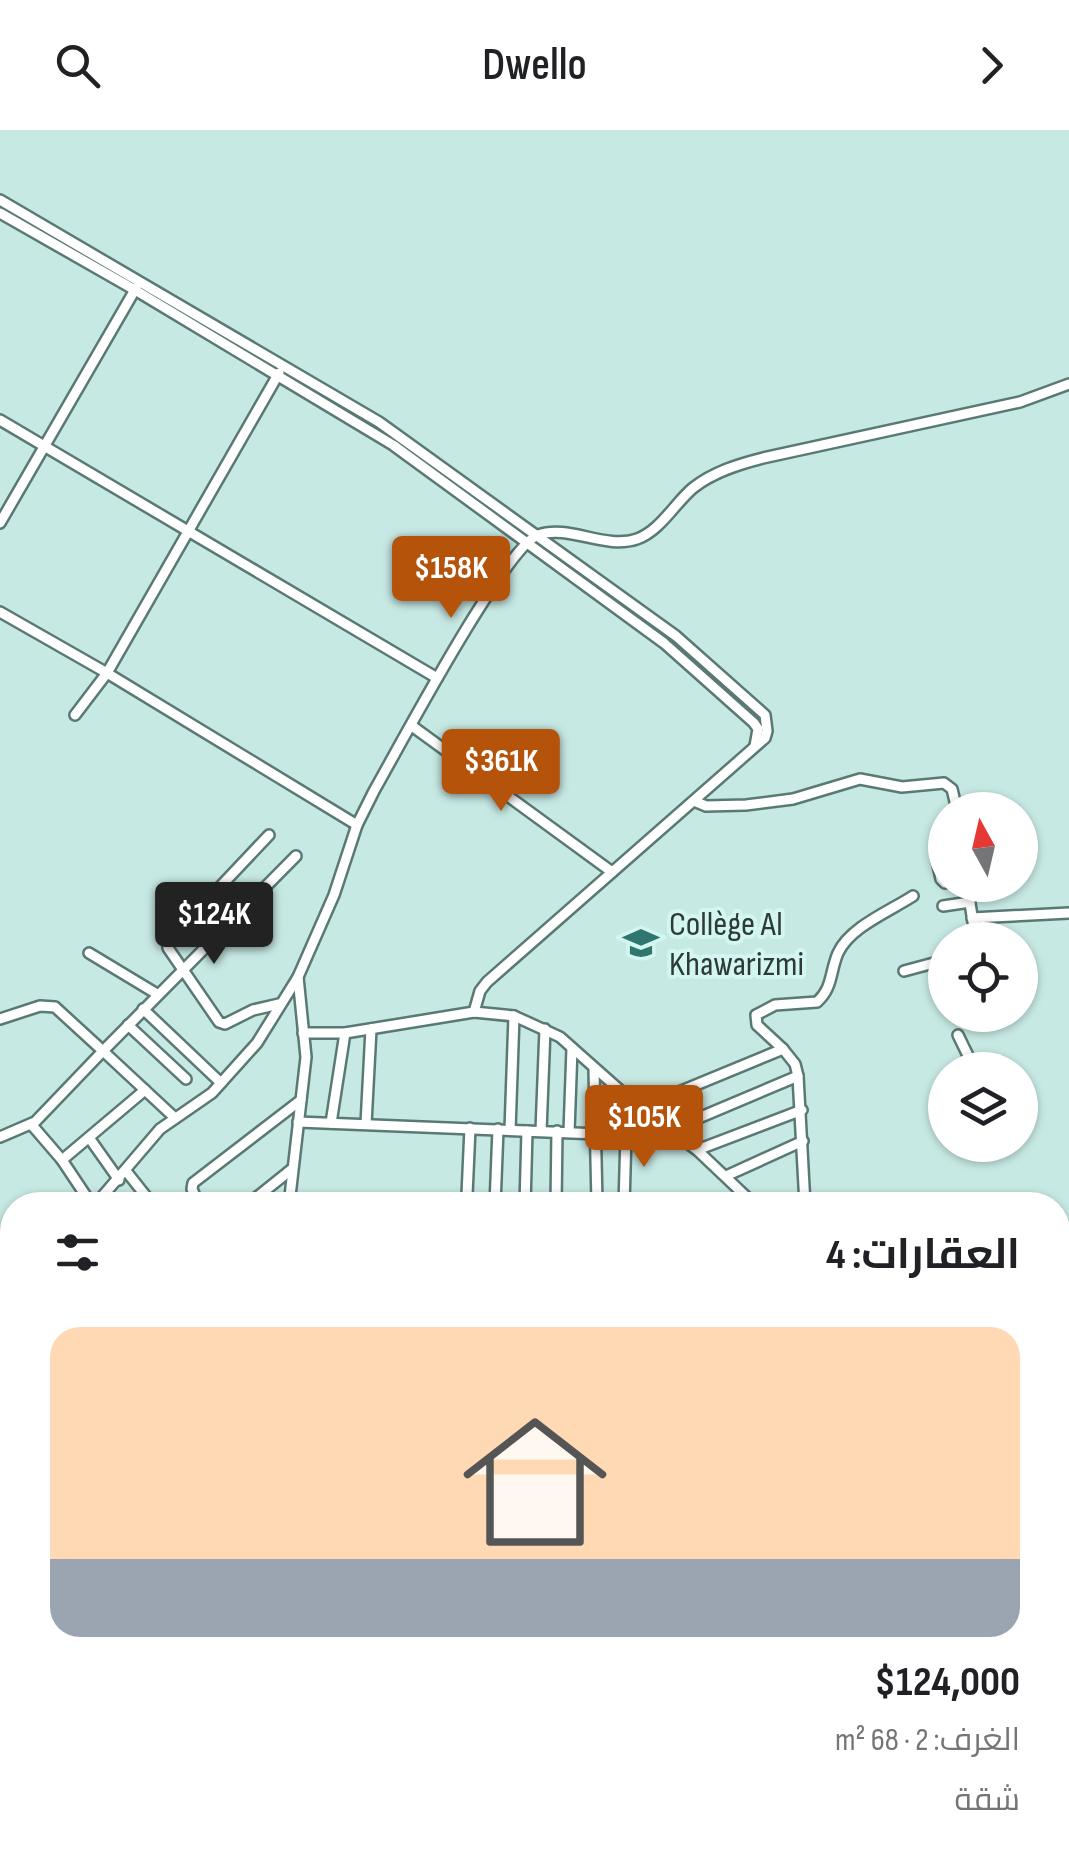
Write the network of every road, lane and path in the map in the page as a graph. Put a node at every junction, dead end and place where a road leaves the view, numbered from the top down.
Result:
1 (0, 200) edge
2 (0, 214) edge
3 (137, 286) junction
4 (283, 366) junction
5 (277, 376) junction
6 (1069, 384) edge
7 (0, 420) edge
8 (46, 447) junction
9 (0, 522) edge
10 (190, 532) junction
11 (539, 534) junction
12 (526, 542) junction
13 (0, 612) edge
14 (108, 672) junction
15 (438, 678) junction
16 (76, 715) dead end
17 (412, 726) junction
18 (754, 748) junction
19 (953, 792) edge
20 (694, 801) junction
21 (358, 825) junction
22 (269, 835) dead end
23 (296, 856) dead end
24 (612, 872) junction
25 (914, 896) dead end
26 (970, 902) joint
27 (943, 906) dead end
28 (1069, 913) edge
29 (972, 918) junction
30 (973, 922) edge
31 (90, 953) dead end
32 (928, 965) edge
33 (183, 970) junction
34 (904, 971) dead end
35 (298, 977) junction
36 (157, 994) junction
37 (279, 1004) junction
38 (143, 1009) junction
39 (474, 1012) junction
40 (514, 1016) junction
41 (0, 1019) edge
42 (128, 1025) junction
43 (371, 1029) junction
44 (546, 1029) junction
45 (345, 1032) junction
46 (303, 1033) junction
47 (958, 1035) dead end
48 (572, 1048) junction
49 (783, 1048) junction
50 (104, 1050) junction
51 (967, 1052) edge
52 (594, 1069) junction
53 (798, 1076) junction
54 (186, 1079) dead end
55 (221, 1083) junction
56 (145, 1090) junction
57 (301, 1100) junction
58 (640, 1108) junction
59 (802, 1110) junction
60 (175, 1118) junction
61 (658, 1120) junction
62 (298, 1122) junction
63 (331, 1123) junction
64 (32, 1124) junction
65 (366, 1124) junction
66 (470, 1128) junction
67 (498, 1130) junction
68 (510, 1130) junction
69 (670, 1130) junction
70 (528, 1131) junction
71 (541, 1131) junction
72 (558, 1132) junction
73 (569, 1132) junction
74 (598, 1134) junction
75 (626, 1134) junction
76 (0, 1136) edge
77 (90, 1139) junction
78 (803, 1142) junction
79 (697, 1150) junction
80 (62, 1160) junction
81 (292, 1170) junction
82 (126, 1171) junction
83 (726, 1176) junction
84 (119, 1180) junction
85 (84, 1192) edge
86 (107, 1192) edge
87 (143, 1192) edge
88 (194, 1192) edge
89 (264, 1192) edge
90 (290, 1192) edge
91 (467, 1192) edge
92 (496, 1192) edge
93 (526, 1192) edge
94 (556, 1192) edge
95 (597, 1192) edge
96 (624, 1192) edge
97 (743, 1192) edge
98 (805, 1192) edge

1 - 3 street
2 - 3 street
3 - 4 street
3 - 5 street
3 - 8 street
4 - 5 street
4 - 11 street
5 - 10 street
5 - 12 street
6 - 11 street
7 - 8 street
8 - 9 street
8 - 10 street
10 - 14 street
10 - 15 street
11 - 12 street
11 - 18 street
12 - 15 street
12 - 18 street
13 - 14 street
14 - 16 street
14 - 21 street
15 - 17 street
17 - 21 street
17 - 24 street
18 - 20 street
19 - 20 street
20 - 24 street
21 - 35 street
22 - 33 street
23 - 33 street
24 - 39 street
25 - 49 street
26 - 27 street
26 - 29 street
28 - 29 street
29 - 30 street
31 - 36 street
32 - 34 street
33 - 36 street
33 - 37 street
35 - 37 street
35 - 46 street
36 - 38 street
37 - 55 street
38 - 42 street
38 - 55 street
39 - 40 street
39 - 43 street
40 - 44 street
40 - 68 street
41 - 50 street
42 - 50 street
42 - 54 street
43 - 45 street
43 - 65 street
44 - 48 street
44 - 71 street
45 - 46 street
45 - 63 street
46 - 57 street
47 - 51 street
48 - 52 street
48 - 73 street
49 - 53 street
49 - 58 street
50 - 56 street
50 - 64 street
52 - 58 street
52 - 74 street
53 - 59 street
53 - 69 street
55 - 60 street
56 - 60 street
56 - 77 street
57 - 62 street
57 - 88 street
58 - 61 street
59 - 78 street
59 - 79 street
60 - 82 street
61 - 69 street
61 - 75 street
62 - 63 street
62 - 81 street
63 - 65 street
64 - 76 street
64 - 80 street
65 - 66 street
66 - 67 street
66 - 91 street
67 - 68 street
67 - 92 street
68 - 70 street
69 - 79 street
70 - 71 street
70 - 93 street
71 - 72 street
72 - 73 street
72 - 94 street
73 - 74 street
74 - 75 street
74 - 95 street
75 - 96 street
77 - 80 street
77 - 84 street
78 - 83 street
78 - 98 street
79 - 83 street
80 - 85 street
81 - 89 street
81 - 90 street
82 - 84 street
82 - 87 street
83 - 97 street
84 - 86 street

